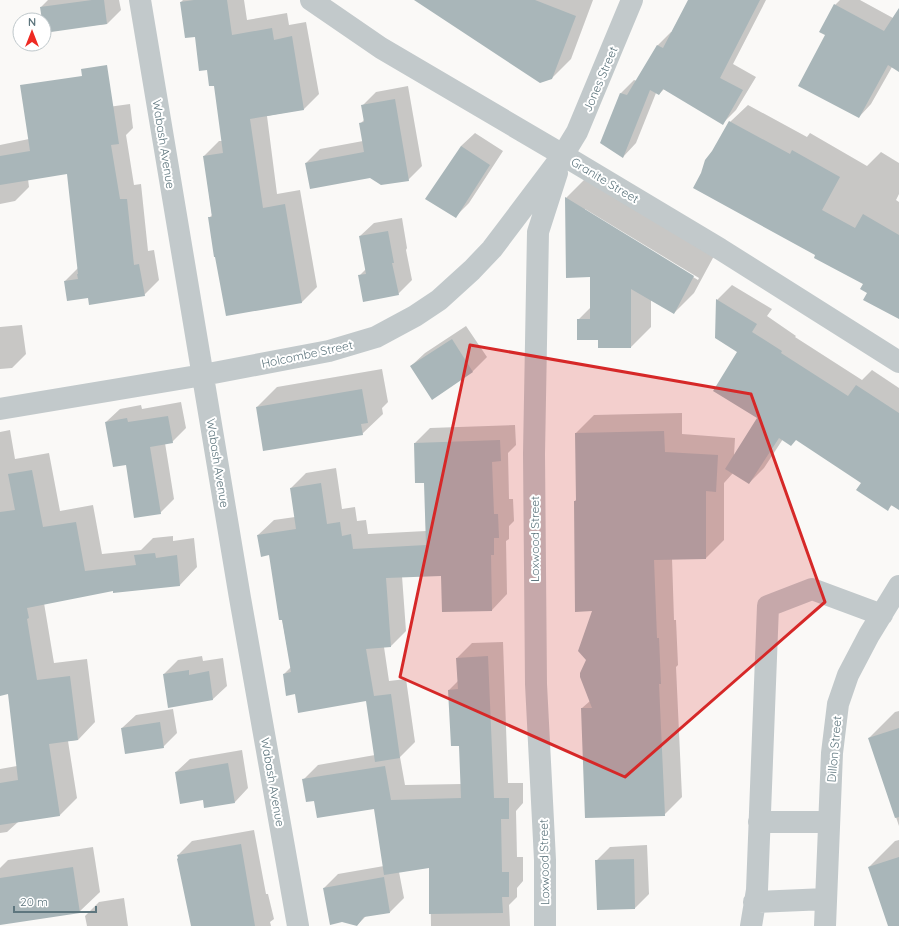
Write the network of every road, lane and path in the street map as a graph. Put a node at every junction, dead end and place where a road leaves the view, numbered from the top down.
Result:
1 (140, 0) edge
2 (311, 0) edge
3 (632, 0) edge
4 (563, 155) junction
5 (899, 362) edge
6 (203, 374) junction
7 (0, 409) edge
8 (899, 586) edge
9 (882, 615) junction
10 (759, 822) junction
11 (829, 822) junction
12 (826, 899) junction
13 (754, 902) junction
14 (298, 926) edge
15 (545, 926) edge
16 (751, 926) edge
17 (825, 926) edge

1 - 6 street, Wabash Avenue
2 - 4 street, Granite Street
3 - 4 street, Jones Street
4 - 5 street, Granite Street
4 - 6 street, Holcombe Street
4 - 15 street, Loxwood Street
6 - 7 street, Holcombe Street
6 - 14 street, Wabash Avenue
8 - 9 street, Dillon Street
9 - 10 street
9 - 11 street, Dillon Street
10 - 11 street
10 - 13 street
11 - 12 street, Dillon Street
12 - 13 street
12 - 17 street, Dillon Street
13 - 16 street

